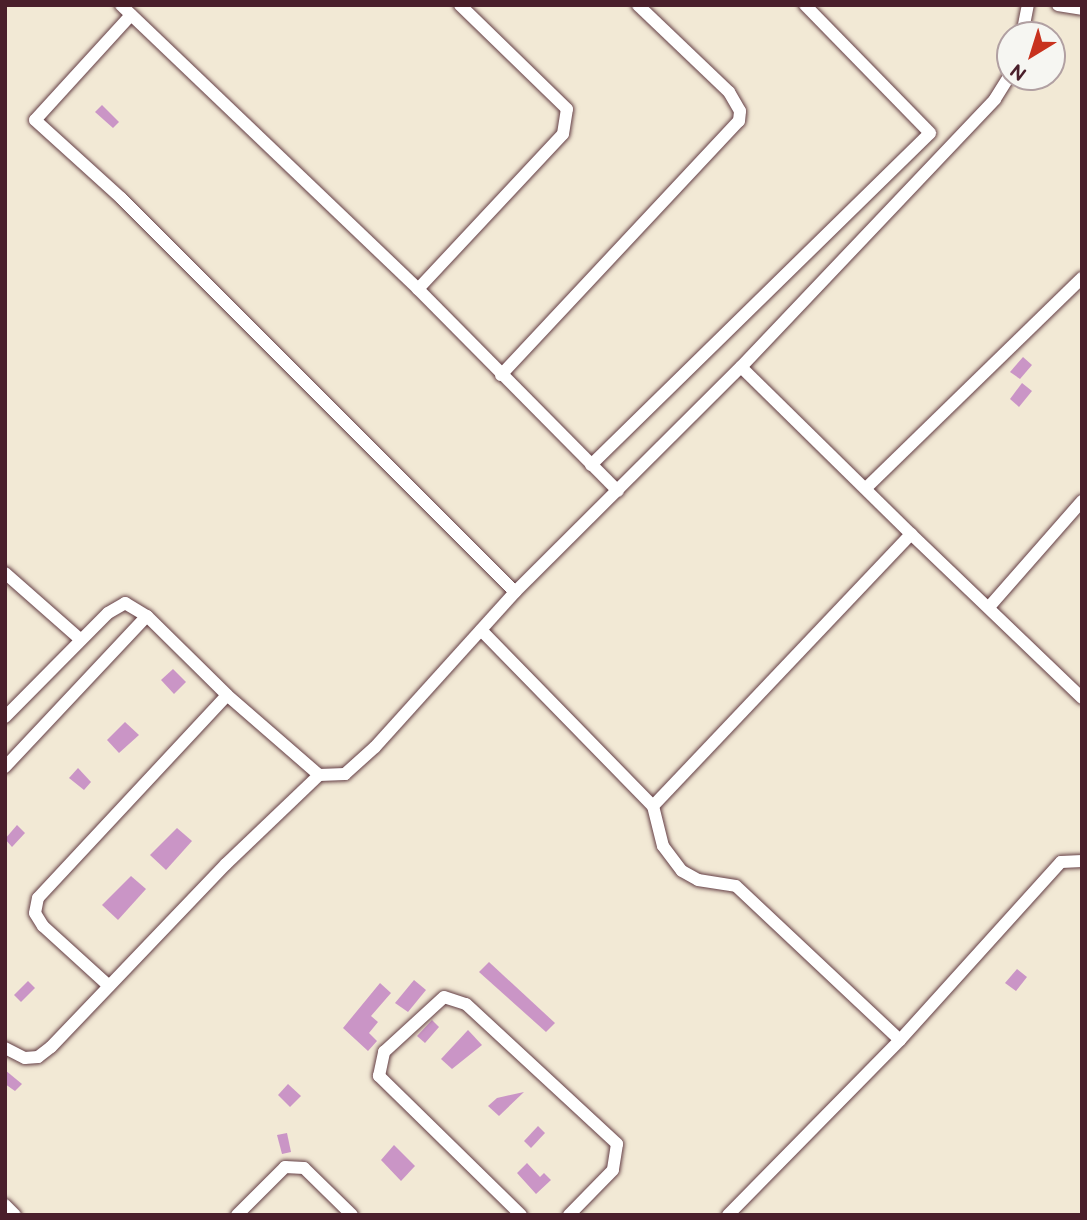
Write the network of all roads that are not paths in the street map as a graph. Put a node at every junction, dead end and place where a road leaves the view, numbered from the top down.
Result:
1 (121, 5) edge
2 (460, 5) edge
3 (638, 5) edge
4 (805, 5) edge
5 (1059, 5) edge
6 (1082, 9) edge
7 (131, 15) junction
8 (1000, 91) edge
9 (1082, 278) edge
10 (418, 289) junction
11 (741, 367) junction
12 (501, 375) junction
13 (590, 465) junction
14 (867, 487) junction
15 (618, 491) junction
16 (1082, 501) edge
17 (911, 534) junction
18 (5, 573) edge
19 (515, 592) junction
20 (989, 607) junction
21 (146, 616) junction
22 (481, 630) junction
23 (81, 640) junction
24 (228, 695) junction
25 (1082, 698) edge
26 (5, 717) edge
27 (5, 767) edge
28 (320, 775) junction
29 (653, 806) junction
30 (1082, 861) edge
31 (109, 986) junction
32 (900, 1040) junction
33 (5, 1048) edge
34 (5, 1205) edge
35 (733, 1213) edge
36 (15, 1215) edge
37 (237, 1215) edge
38 (352, 1215) edge
39 (522, 1215) edge
40 (569, 1215) edge

1 - 7 street
2 - 10 street
3 - 12 street
4 - 13 street
5 - 6 street
7 - 10 street
7 - 19 street
8 - 11 street
9 - 14 street
10 - 12 street
11 - 14 street
11 - 15 street
12 - 13 street
13 - 15 street
14 - 17 street
15 - 19 street
16 - 20 street
17 - 20 street
17 - 29 street
18 - 23 street
19 - 22 street
20 - 25 street
21 - 23 street
21 - 24 street
21 - 27 street
22 - 28 street
22 - 29 street
23 - 26 street
24 - 28 street
24 - 31 street
28 - 31 street
29 - 32 street
30 - 32 street
31 - 33 street
32 - 35 street
34 - 36 street
37 - 38 street
39 - 40 street

